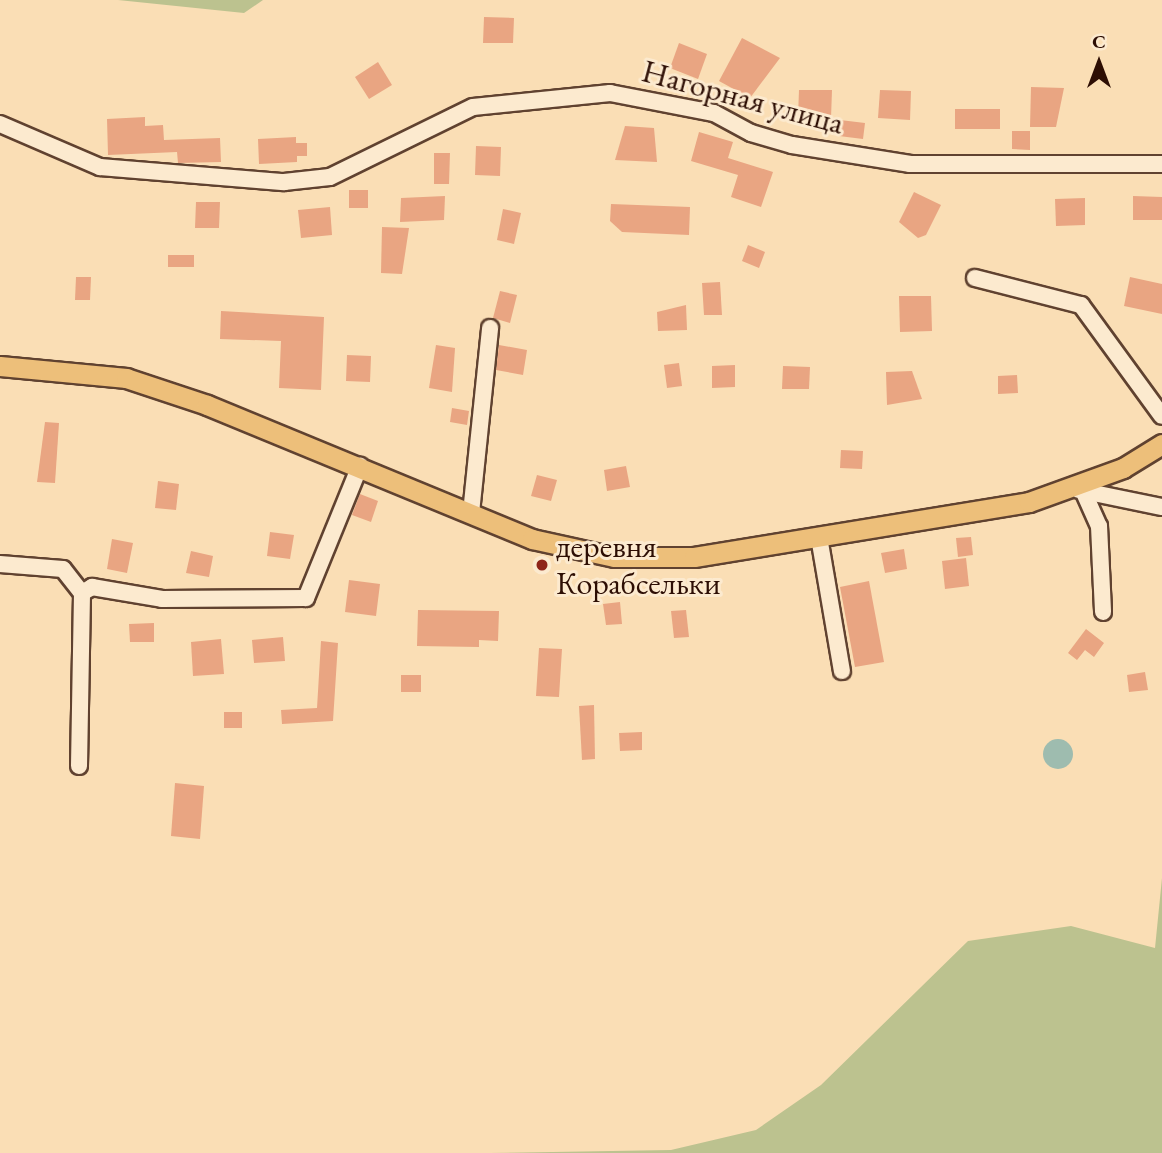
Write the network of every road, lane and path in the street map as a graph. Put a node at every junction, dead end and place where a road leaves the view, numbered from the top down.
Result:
1 (0, 124) edge
2 (1162, 164) edge
3 (975, 278) dead end
4 (490, 328) dead end
5 (0, 366) edge
6 (1162, 416) edge
7 (1162, 444) edge
8 (360, 466) junction
9 (1081, 492) junction
10 (1162, 507) edge
11 (471, 513) junction
12 (819, 537) junction
13 (0, 564) edge
14 (82, 593) junction
15 (1103, 612) dead end
16 (842, 671) dead end
17 (79, 766) dead end

1 - 2 street, Нагорная улица
3 - 6 street
4 - 11 street
5 - 8 main road
7 - 9 main road
8 - 11 main road
8 - 14 street
9 - 10 street
9 - 12 main road
9 - 15 street
11 - 12 main road
12 - 16 street
13 - 14 street
14 - 17 street

